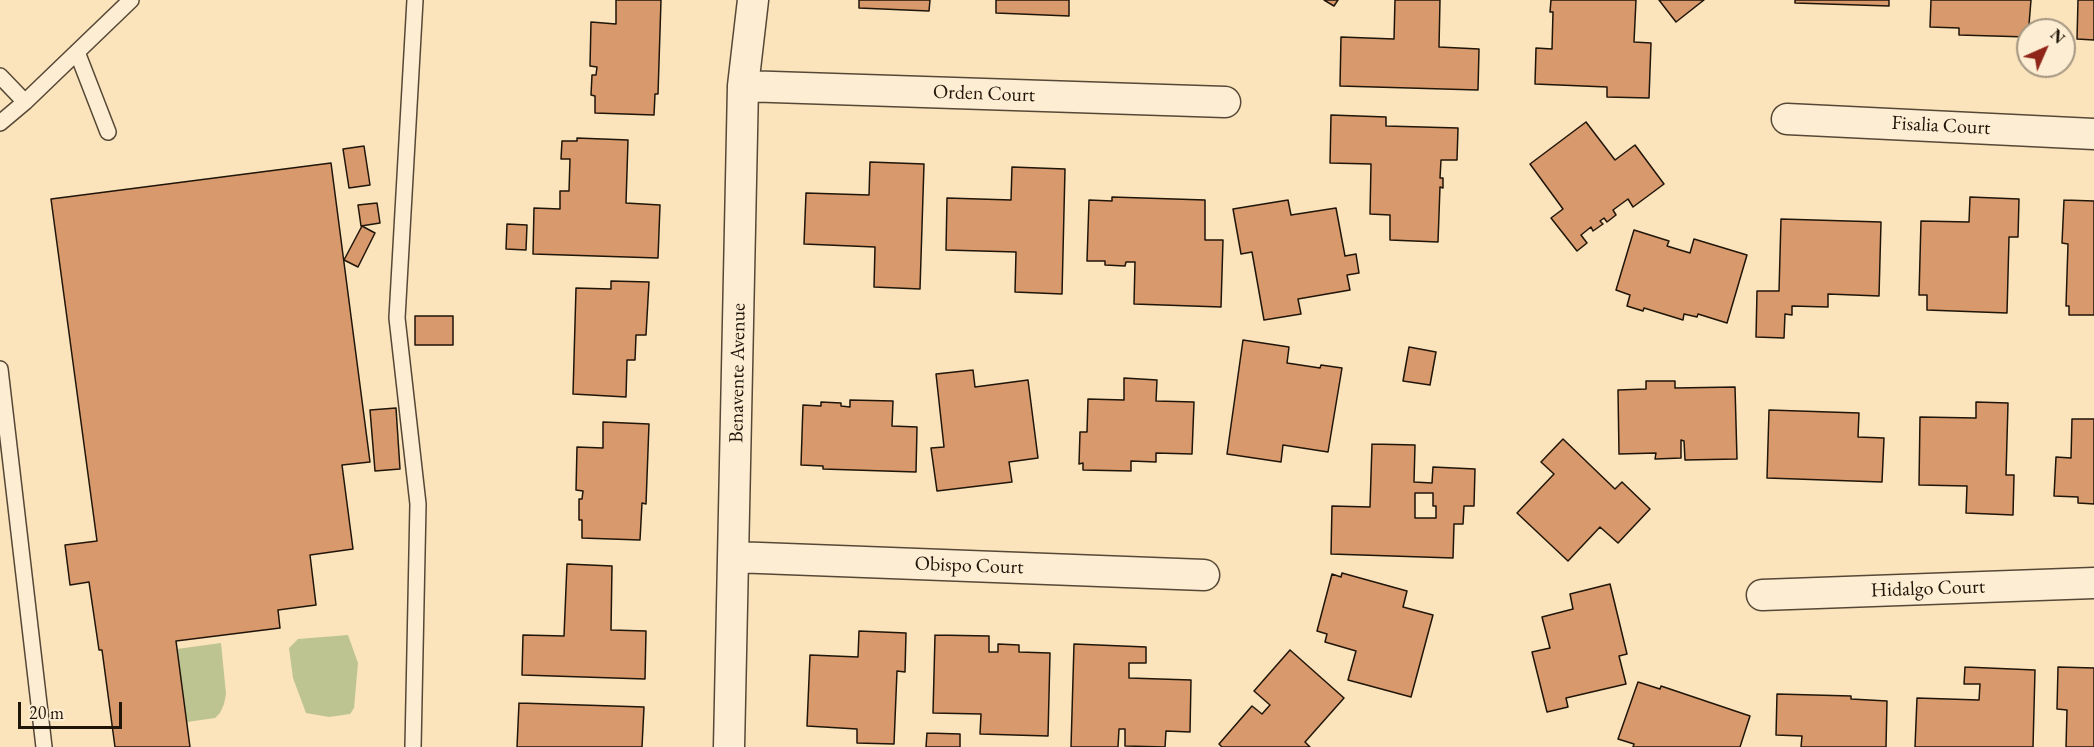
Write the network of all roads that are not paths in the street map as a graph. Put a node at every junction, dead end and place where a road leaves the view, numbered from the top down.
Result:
1 (131, 0) edge
2 (415, 0) edge
3 (753, 0) edge
4 (77, 52) junction
5 (0, 76) edge
6 (743, 86) junction
7 (25, 102) junction
8 (1225, 102) dead end
9 (1787, 118) dead end
10 (0, 123) edge
11 (108, 132) dead end
12 (2094, 134) edge
13 (0, 369) edge
14 (734, 557) junction
15 (1204, 575) dead end
16 (2094, 583) edge
17 (1762, 595) dead end
18 (44, 747) edge
19 (412, 747) edge
20 (729, 747) edge

1 - 4 lane
2 - 19 lane
3 - 6 street, Benavente Avenue
4 - 7 lane
4 - 11 lane
5 - 7 lane
6 - 8 street, Orden Court
6 - 14 street, Benavente Avenue
7 - 10 lane
9 - 12 street, Fisalia Court
13 - 18 lane
14 - 15 street, Obispo Court
14 - 20 street, Benavente Avenue
16 - 17 street, Hidalgo Court

